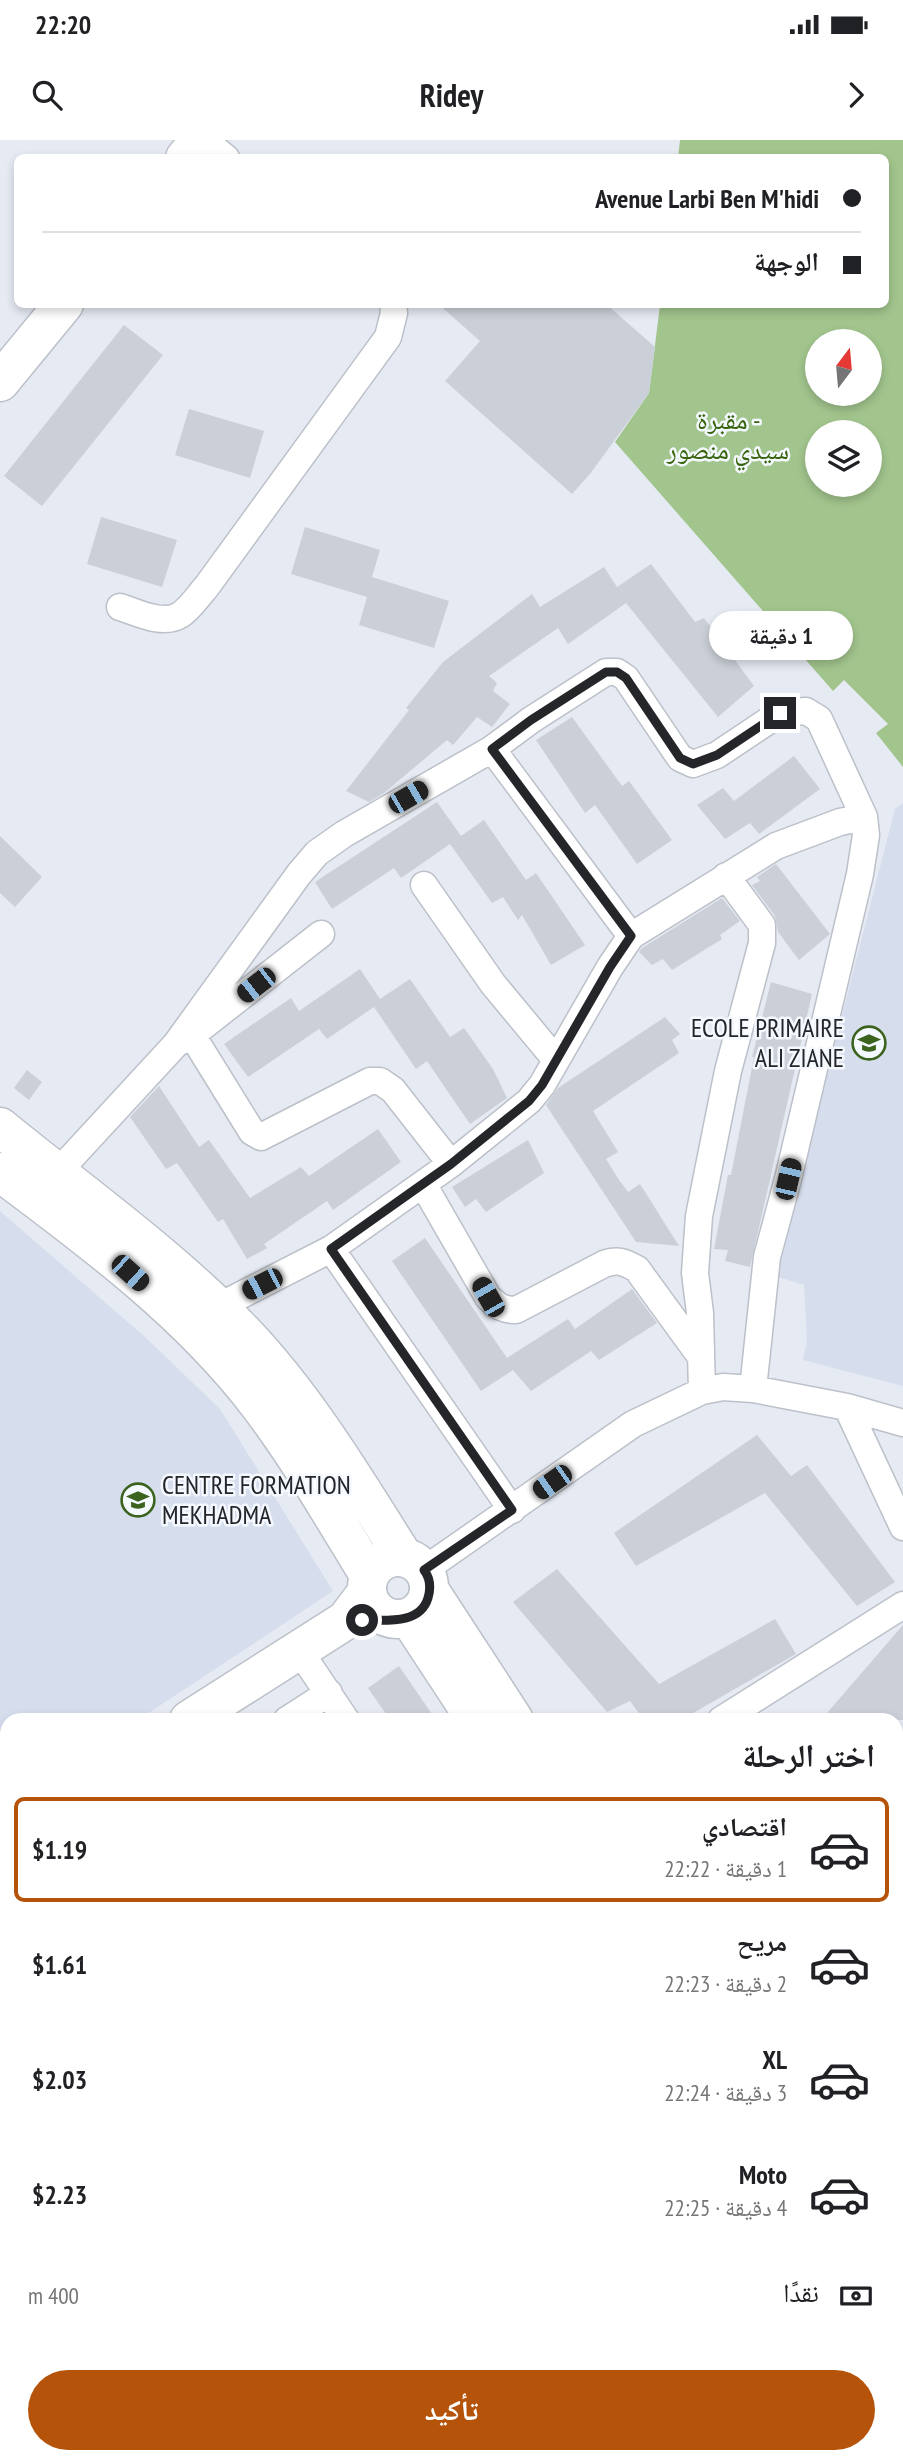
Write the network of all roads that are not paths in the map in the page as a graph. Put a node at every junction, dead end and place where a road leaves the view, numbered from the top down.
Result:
1 (202, 140) edge
2 (190, 154) edge
3 (221, 154) edge
4 (61, 308) edge
5 (393, 308) edge
6 (0, 382) edge
7 (120, 607) dead end
8 (492, 749) junction
9 (864, 817) junction
10 (726, 876) junction
11 (424, 885) dead end
12 (321, 934) dead end
13 (631, 936) junction
14 (184, 1039) junction
15 (556, 1060) junction
16 (0, 1127) edge
17 (451, 1164) junction
18 (0, 1171) edge
19 (58, 1173) junction
20 (422, 1184) junction
21 (331, 1249) junction
22 (201, 1316) junction
23 (701, 1357) junction
24 (753, 1389) junction
25 (702, 1391) junction
26 (847, 1408) junction
27 (903, 1423) edge
28 (512, 1510) junction
29 (902, 1524) edge
30 (413, 1591) junction
31 (361, 1596) junction
32 (903, 1605) edge
33 (299, 1650) junction
34 (329, 1693) junction
35 (200, 1713) edge
36 (298, 1713) edge
37 (342, 1713) edge
38 (473, 1713) edge
39 (509, 1713) edge
40 (732, 1713) edge

1 - 2 main road
1 - 3 street
4 - 6 main road
5 - 7 street
8 - 9 street
8 - 13 street
8 - 14 street
9 - 10 street
9 - 24 street
10 - 13 street
10 - 23 street
11 - 15 street
12 - 14 street
13 - 15 street
14 - 17 street
14 - 19 street
15 - 17 street
16 - 19 main road
17 - 20 street
18 - 22 main road
19 - 22 main road
20 - 21 street
20 - 23 street
21 - 22 street
21 - 28 street
22 - 30 main road
22 - 31 main road
23 - 25 street
24 - 25 street
24 - 26 street
25 - 28 street
26 - 27 street
26 - 29 street
28 - 30 street
30 - 31 main road
30 - 31 main road
30 - 38 main road
30 - 39 main road
31 - 33 main road
32 - 40 street
33 - 34 street
33 - 35 main road
34 - 36 street
34 - 37 street

